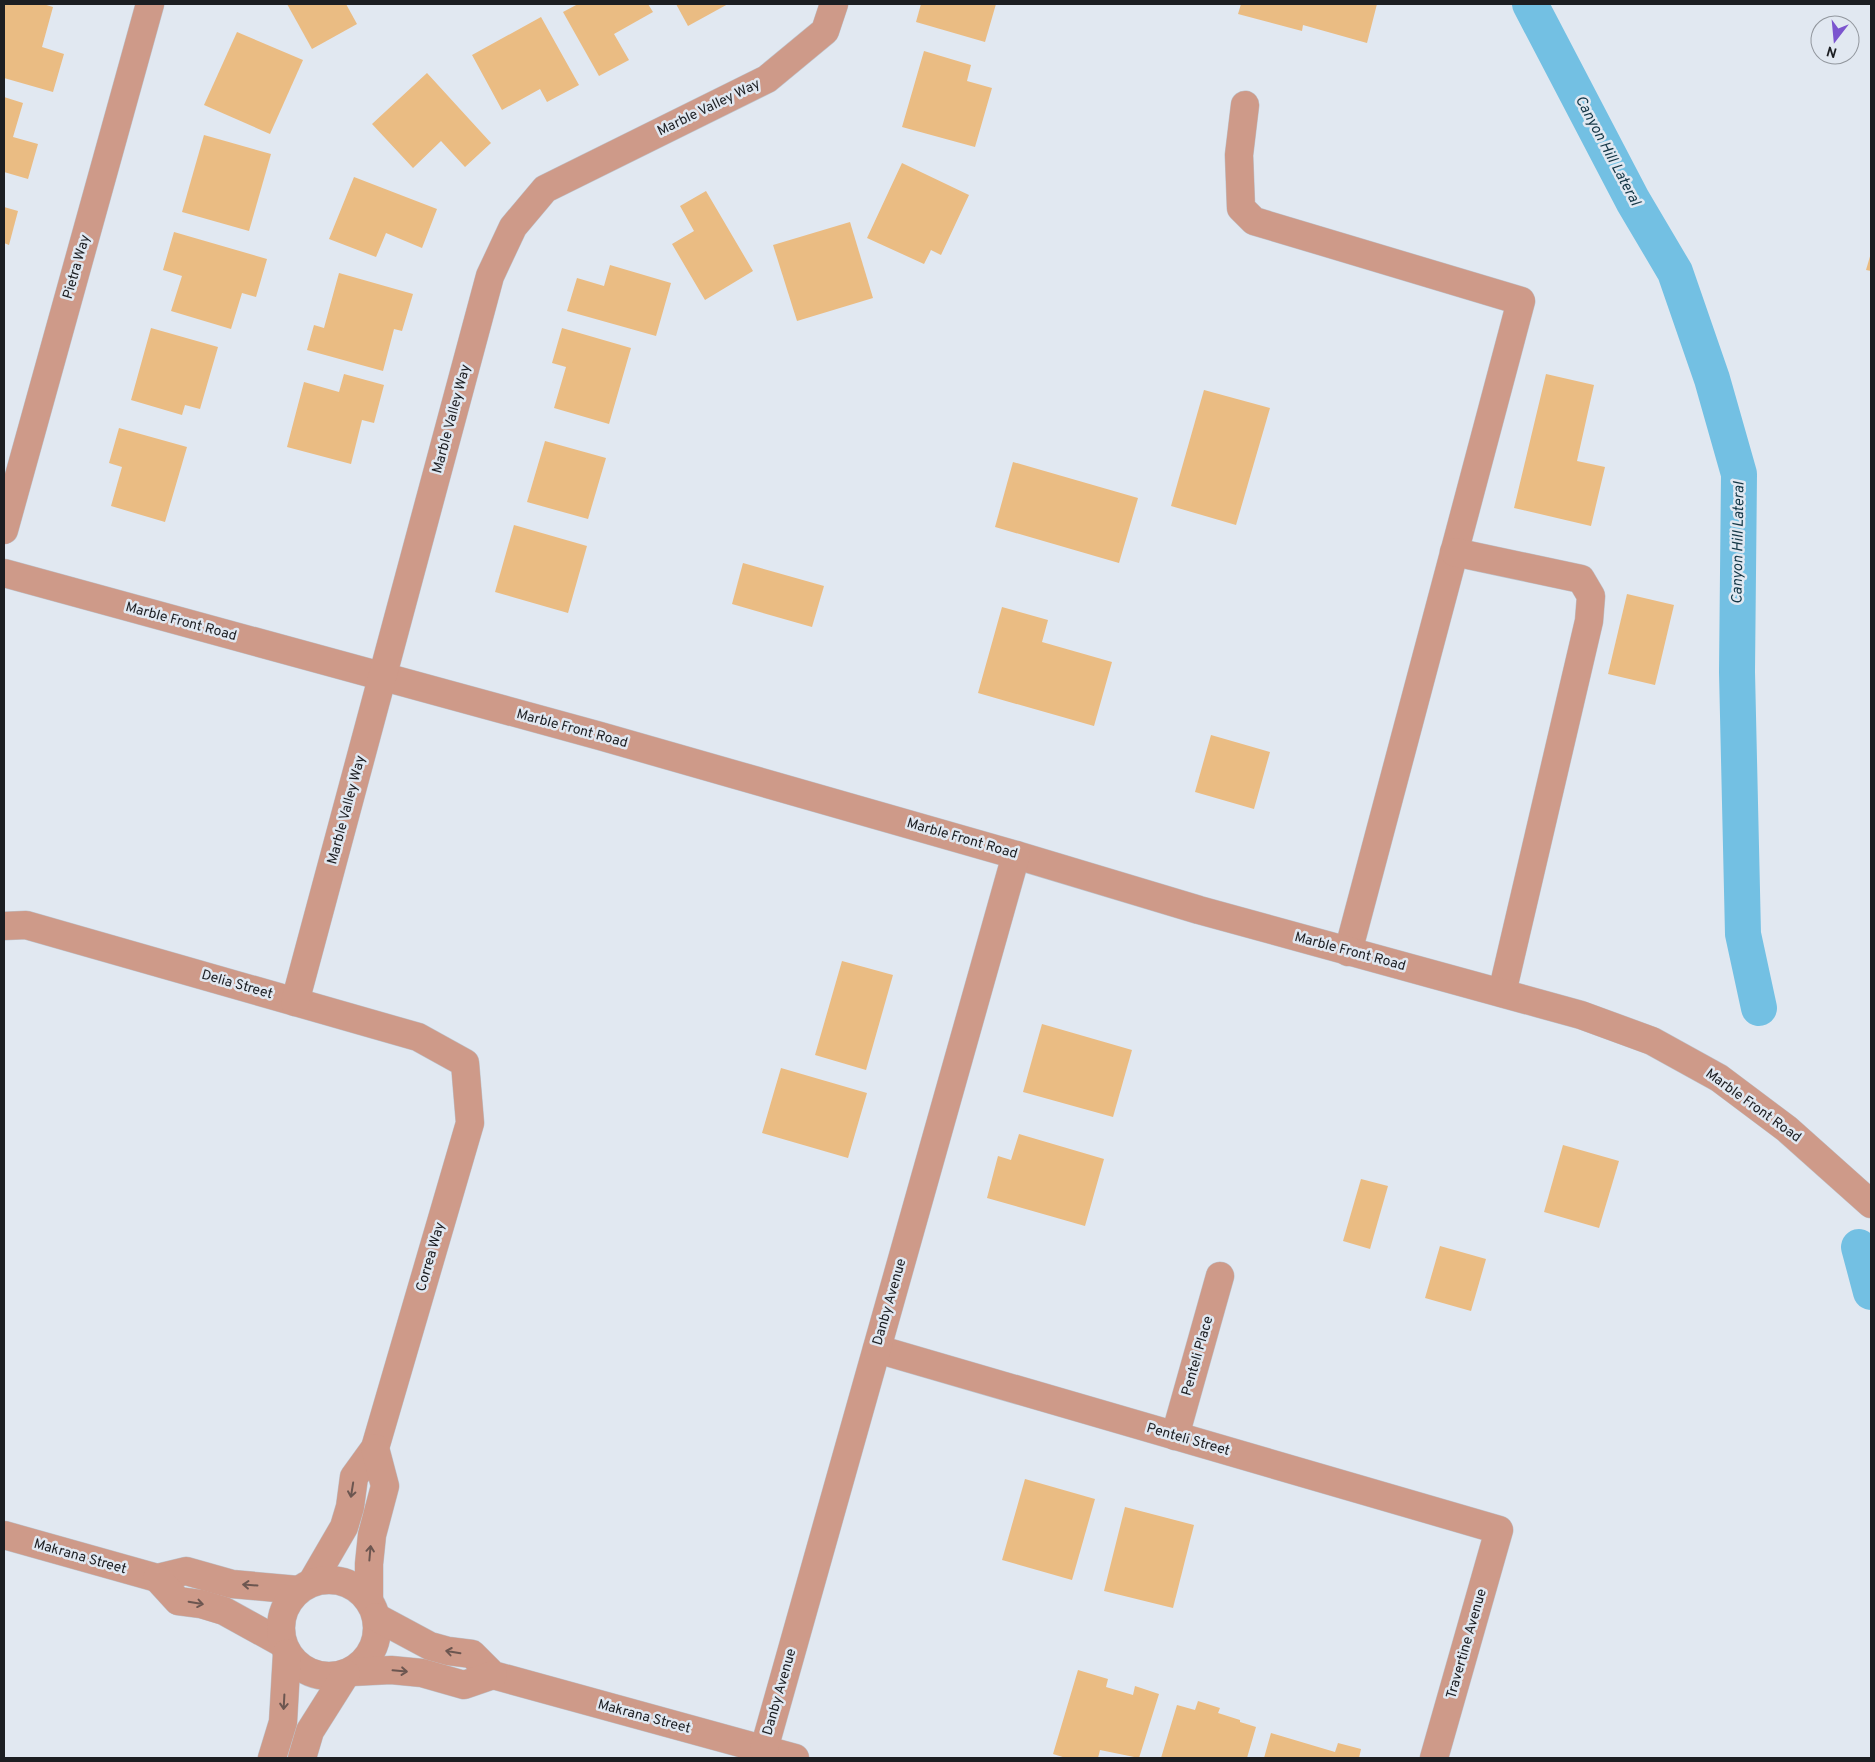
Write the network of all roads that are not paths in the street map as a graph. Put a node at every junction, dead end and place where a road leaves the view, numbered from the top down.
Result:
1 (150, 4) edge
2 (834, 4) edge
3 (1245, 104) dead end
4 (4, 530) edge
5 (1454, 552) junction
6 (4, 573) edge
7 (383, 677) junction
8 (1016, 855) junction
9 (4, 926) edge
10 (1348, 952) junction
11 (1502, 993) junction
12 (295, 1002) junction
13 (465, 1063) joint
14 (1871, 1204) edge
15 (1220, 1276) dead end
16 (877, 1349) junction
17 (1175, 1436) junction
18 (375, 1448) junction
19 (1500, 1530) joint
20 (4, 1535) edge
21 (157, 1578) junction
22 (305, 1586) junction
23 (373, 1609) junction
24 (285, 1648) junction
25 (349, 1673) junction
26 (493, 1675) junction
27 (764, 1749) junction
28 (272, 1758) edge
29 (302, 1758) edge
30 (795, 1758) edge
31 (1434, 1758) edge

1 - 4 street, Pietra Way
2 - 7 street, Marble Valley Way
3 - 5 street
5 - 10 street
5 - 11 street
6 - 7 street, Marble Front Road
7 - 8 street, Marble Front Road
7 - 12 street, Marble Valley Way
8 - 10 street, Marble Front Road
8 - 16 street, Danby Avenue
9 - 12 street, Delia Street
10 - 11 street, Marble Front Road
11 - 14 street, Marble Front Road
12 - 13 street, Delia Street
13 - 18 street, Correa Way
15 - 17 street, Penteli Place
16 - 17 street, Penteli Street
16 - 27 street, Danby Avenue
17 - 19 street, Penteli Street
18 -> 22 street, Correa Way
23 -> 18 street
19 - 31 street, Travertine Avenue
20 - 21 street, Makrana Street
22 -> 21 street, Makrana Street
21 -> 24 street
22 - 23 street
22 - 24 street
23 - 25 street
26 -> 23 street, Makrana Street
24 - 25 street
24 -> 28 street
25 -> 26 street
25 - 29 street
26 - 27 street, Makrana Street
27 - 30 street, Makrana Street

